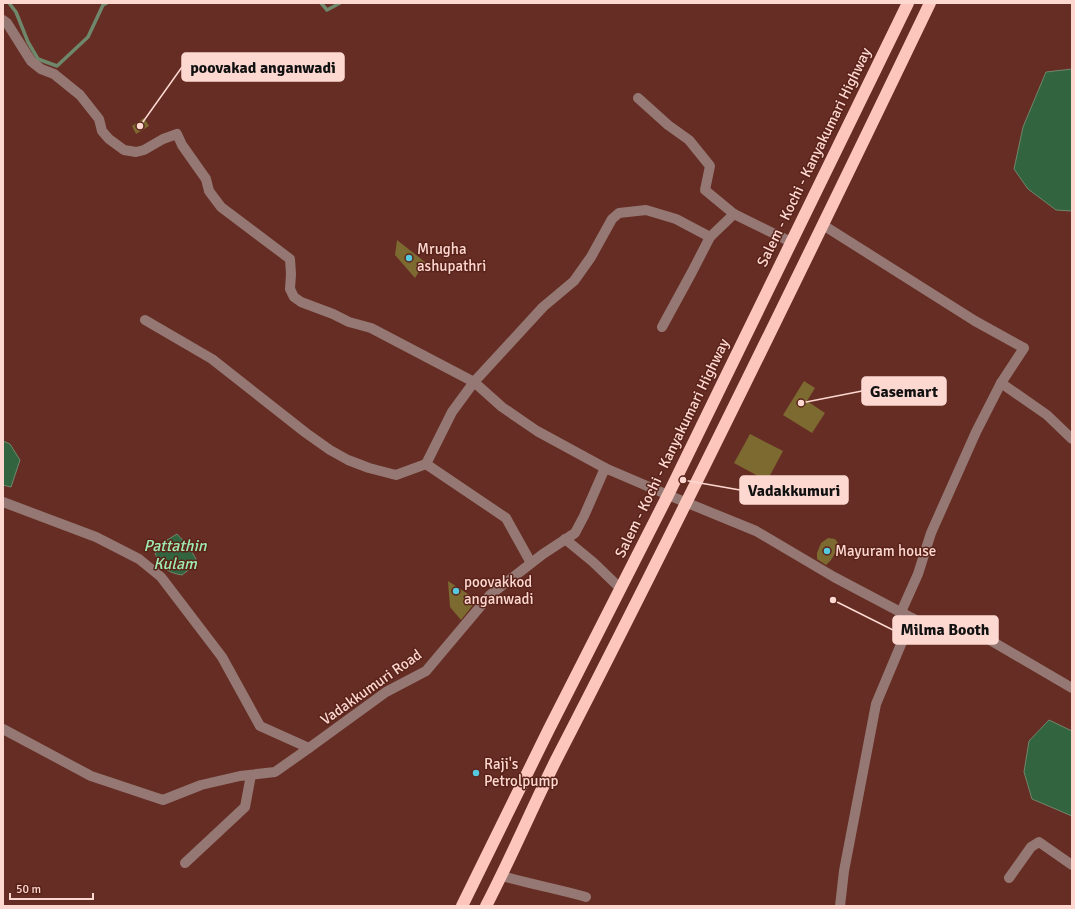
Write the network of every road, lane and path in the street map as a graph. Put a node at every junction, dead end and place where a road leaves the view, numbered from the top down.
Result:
1 (908, 3) edge
2 (930, 3) edge
3 (3, 20) edge
4 (638, 98) dead end
5 (734, 214) junction
6 (823, 225) junction
7 (710, 237) junction
8 (791, 242) junction
9 (145, 320) dead end
10 (662, 327) dead end
11 (474, 382) junction
12 (1001, 382) junction
13 (1072, 439) edge
14 (426, 464) junction
15 (605, 468) junction
16 (668, 495) junction
17 (3, 502) edge
18 (687, 502) junction
19 (565, 539) junction
20 (531, 563) junction
21 (621, 589) junction
22 (901, 612) junction
23 (912, 618) junction
24 (1072, 688) edge
25 (3, 729) edge
26 (309, 748) junction
27 (251, 775) junction
28 (185, 863) dead end
29 (1072, 865) edge
30 (502, 876) junction
31 (1009, 878) dead end
32 (586, 897) dead end
33 (462, 906) edge
34 (486, 906) edge
35 (840, 906) edge

1 - 8 highway, Salem - Kochi - Kanyakumari Highway
2 - 6 highway
3 - 11 street
4 - 5 street
5 - 7 street
5 - 8 street
6 - 12 street
6 - 18 highway
7 - 10 street
7 - 11 street
8 - 16 highway, Salem - Kochi - Kanyakumari Highway
9 - 14 street
11 - 14 street
11 - 15 street
12 - 13 street
12 - 22 street
14 - 20 street
15 - 16 street
15 - 19 street, Vadakkumuri Road
16 - 18 street
16 - 21 highway, Salem - Kochi - Kanyakumari Highway
17 - 26 street
18 - 22 street
18 - 30 highway
19 - 20 street, Vadakkumuri Road
19 - 21 street
20 - 26 street, Vadakkumuri Road
21 - 33 highway, Salem - Kochi - Kanyakumari Highway
22 - 23 street
23 - 24 street
23 - 35 street
25 - 27 street, Vadakkumuri Road
26 - 27 street, Vadakkumuri Road
27 - 28 street
29 - 31 street
30 - 32 street
30 - 34 highway

